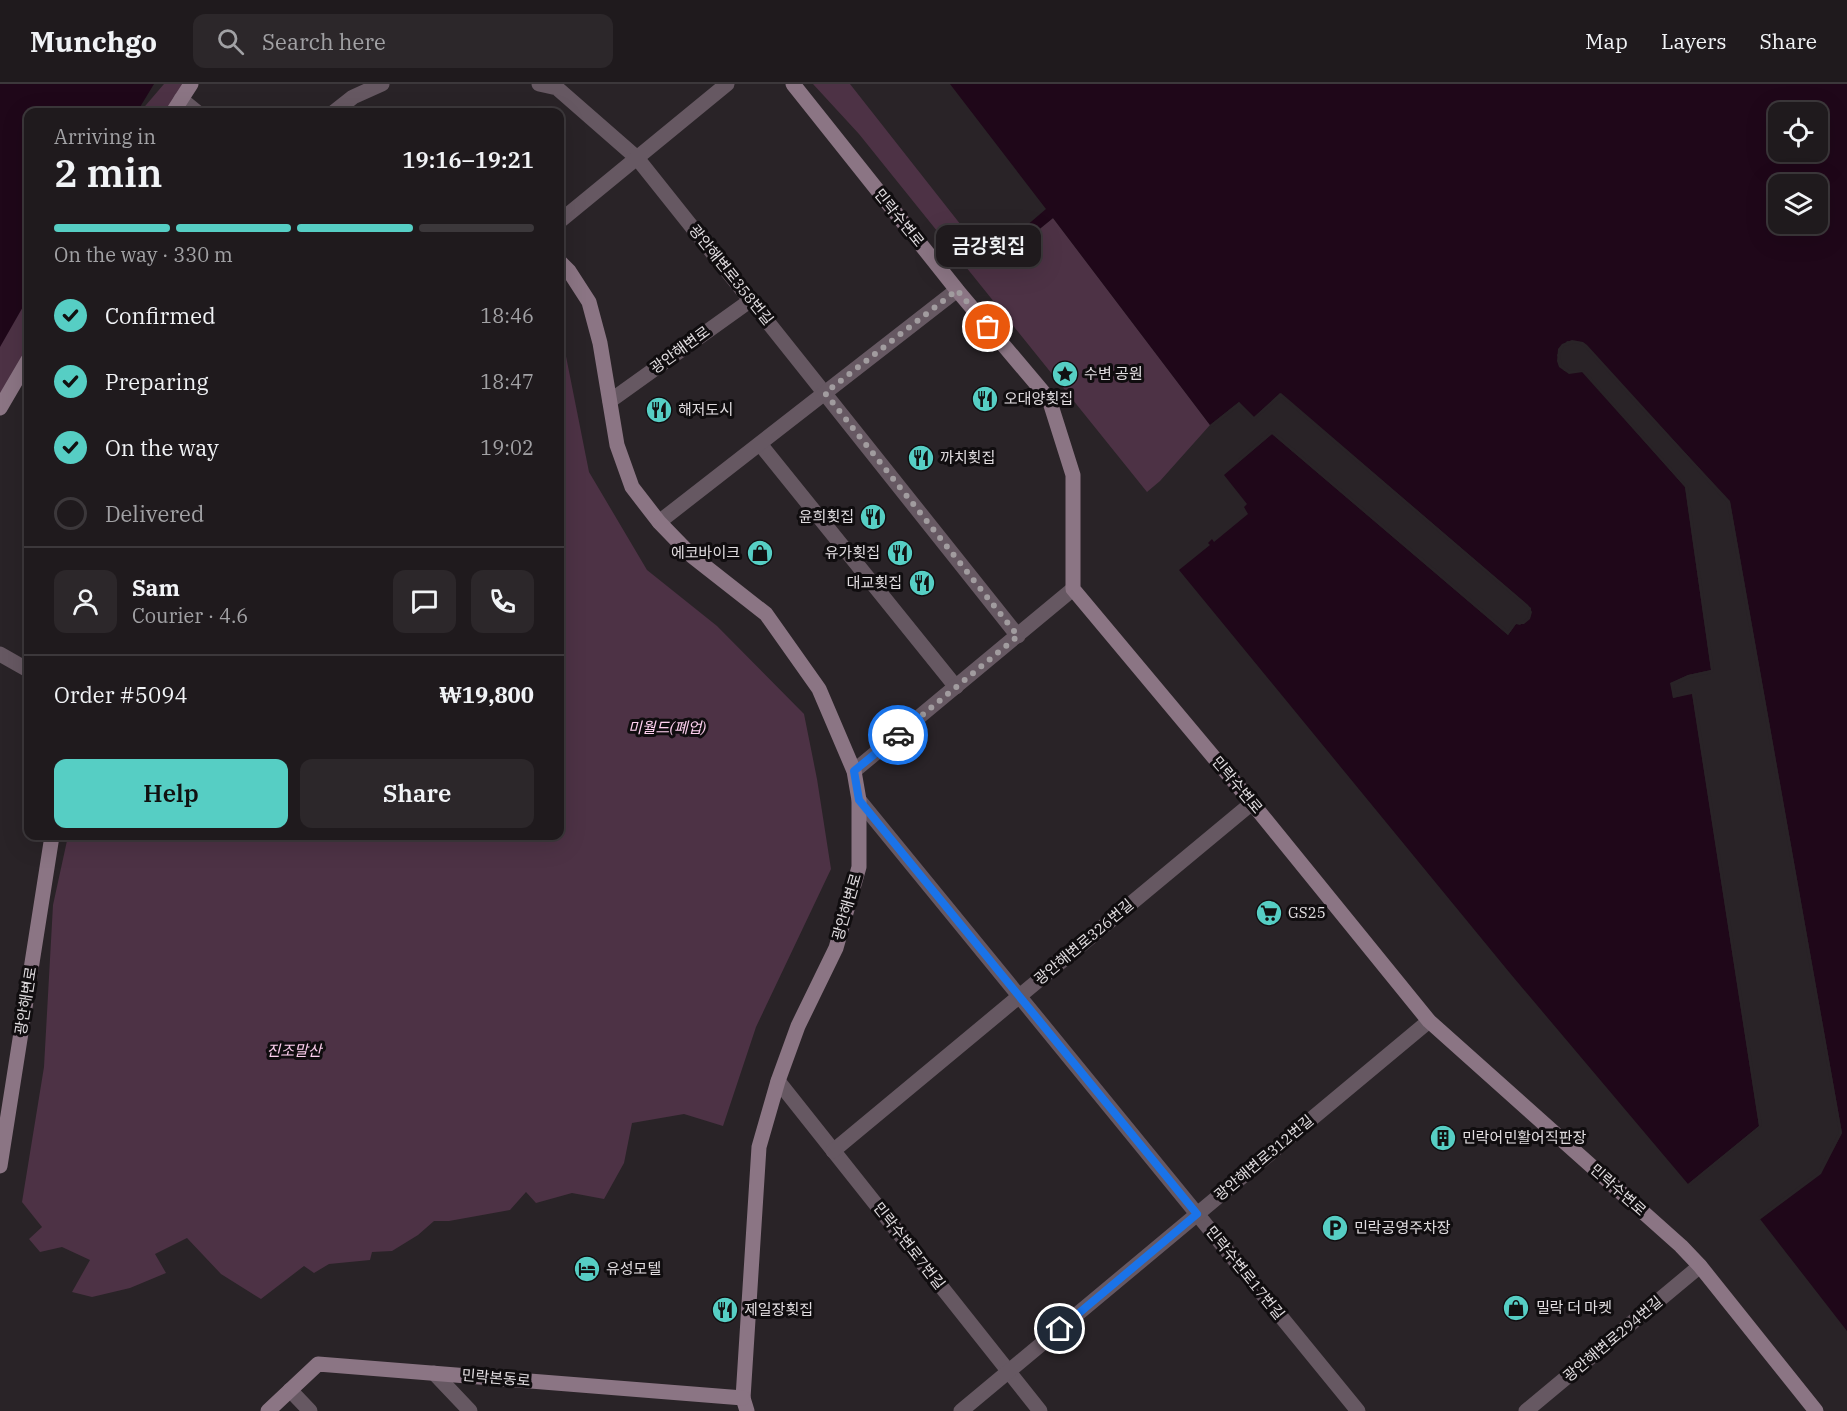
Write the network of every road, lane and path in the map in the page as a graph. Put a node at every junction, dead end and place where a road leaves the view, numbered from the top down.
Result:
1 (191, 84) edge
2 (382, 84) edge
3 (539, 84) edge
4 (727, 84) edge
5 (793, 84) edge
6 (558, 86) edge
7 (181, 99) junction
8 (175, 108) edge
9 (192, 108) edge
10 (339, 108) edge
11 (637, 158) junction
12 (564, 218) edge
13 (564, 266) edge
14 (957, 290) junction
15 (751, 300) junction
16 (24, 367) edge
17 (825, 393) junction
18 (610, 401) junction
19 (0, 408) edge
20 (760, 444) junction
21 (659, 522) junction
22 (1073, 590) junction
23 (1018, 636) junction
24 (0, 654) edge
25 (24, 668) edge
26 (956, 687) junction
27 (854, 771) junction
28 (859, 800) junction
29 (1252, 803) junction
30 (51, 840) edge
31 (1019, 996) junction
32 (1429, 1021) junction
33 (778, 1082) junction
34 (833, 1151) junction
35 (0, 1166) edge
36 (1197, 1214) junction
37 (1700, 1266) junction
38 (1009, 1371) junction
39 (434, 1373) junction
40 (290, 1390) junction
41 (745, 1404) edge
42 (268, 1411) edge
43 (310, 1411) edge
44 (470, 1411) edge
45 (961, 1411) edge
46 (1040, 1411) edge
47 (1358, 1411) edge
48 (1526, 1411) edge
49 (1816, 1411) edge

1 - 7 main road
2 - 10 street
3 - 6 street
4 - 11 street
5 - 14 main road, 민락수변로
6 - 11 street, 광안해변로358번길
7 - 8 main road
7 - 9 street
11 - 12 street
11 - 15 street, 광안해변로358번길
13 - 18 main road, 광안해변로
14 - 17 street
14 - 22 main road, 민락수변로
15 - 17 street, 광안해변로358번길
15 - 18 street, 광안해변로
16 - 19 main road
17 - 20 street
17 - 23 street, 광안해변로358번길
18 - 21 main road, 광안해변로
20 - 21 street
20 - 26 street
21 - 27 main road, 광안해변로
22 - 23 street
22 - 29 main road, 민락수변로
23 - 26 street
24 - 25 street
26 - 27 street
27 - 28 main road, 광안해변로
28 - 31 street, 민락수변로17번길
28 - 33 main road, 광안해변로
29 - 31 street, 광안해변로326번길
29 - 32 main road, 민락수변로
30 - 35 main road, 광안해변로
31 - 34 street, 광안해변로326번길
31 - 36 street, 민락수변로17번길
32 - 36 street, 광안해변로312번길
32 - 37 main road, 민락수변로
33 - 34 street, 민락수변로7번길
33 - 41 main road, 광안해변로
34 - 38 street, 민락수변로7번길
36 - 38 street, 광안해변로312번길
36 - 47 street, 민락수변로17번길
37 - 48 street, 광안해변로294번길
37 - 49 main road, 민락수변로
38 - 45 street, 광안해변로312번길
38 - 46 street, 민락수변로7번길
39 - 40 main road, 민락본동로
39 - 41 main road, 민락본동로
39 - 44 street
40 - 42 main road, 민락본동로
40 - 43 street

